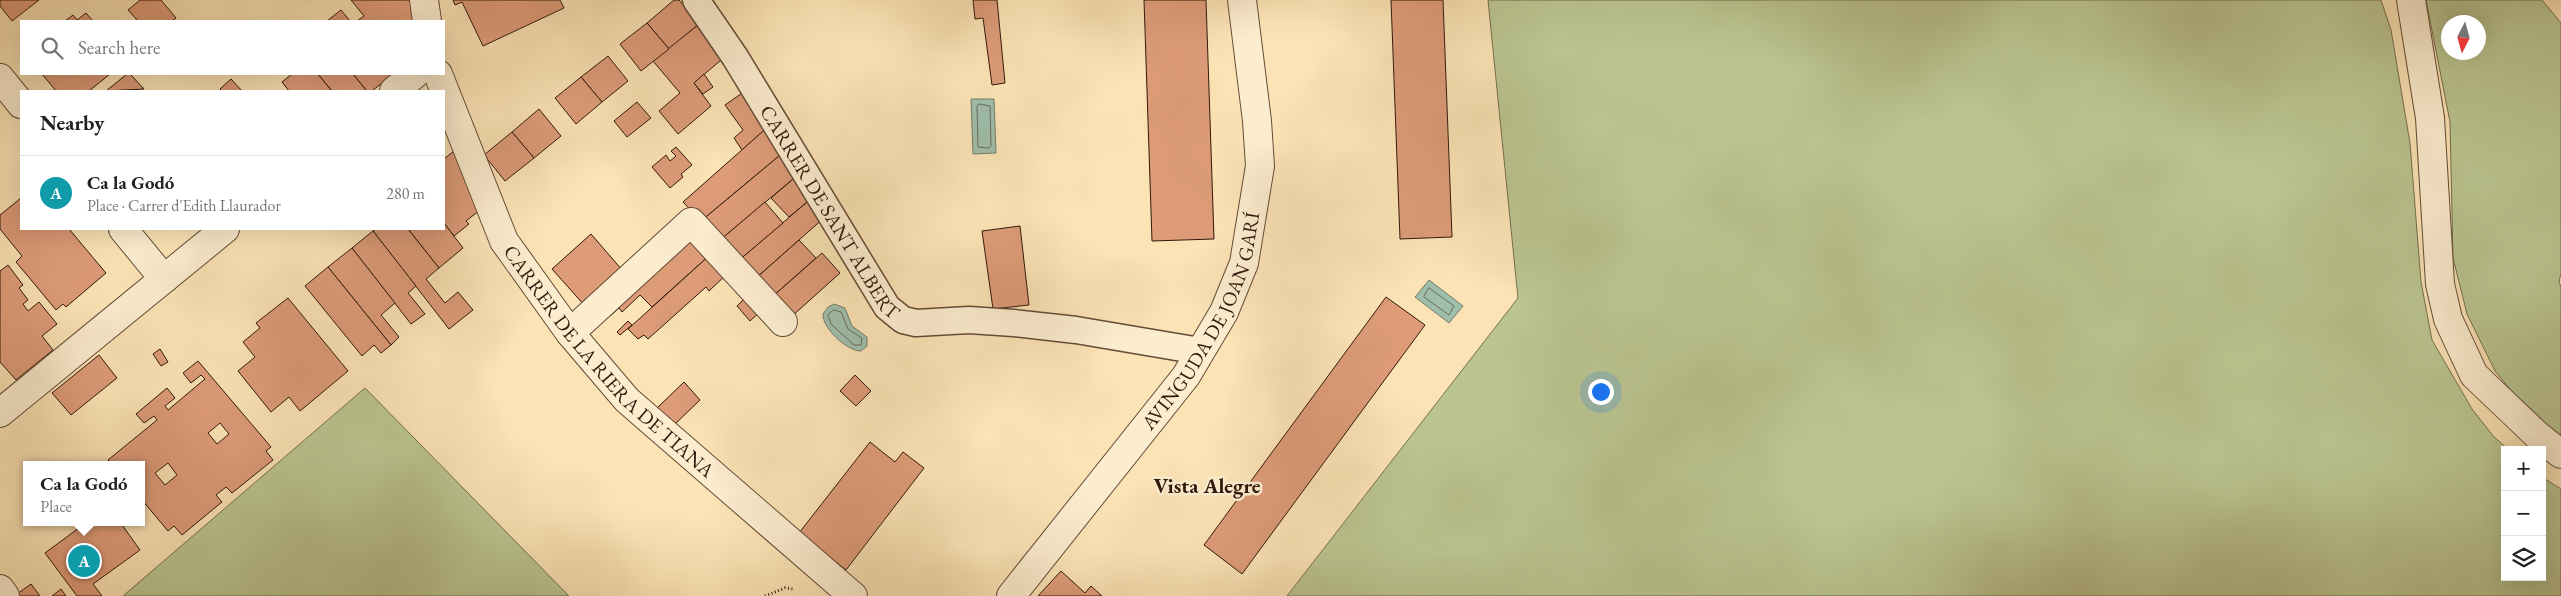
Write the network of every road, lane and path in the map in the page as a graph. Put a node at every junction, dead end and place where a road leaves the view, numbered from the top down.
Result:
1 (424, 0) edge
2 (696, 0) edge
3 (1242, 0) edge
4 (2411, 0) edge
5 (427, 20) edge
6 (414, 75) edge
7 (438, 75) edge
8 (0, 78) edge
9 (395, 90) edge
10 (444, 90) edge
11 (445, 92) edge
12 (20, 103) edge
13 (124, 230) edge
14 (224, 230) edge
15 (164, 279) junction
16 (783, 322) dead end
17 (570, 333) junction
18 (1200, 351) junction
19 (0, 414) edge
20 (2561, 454) edge
21 (0, 589) edge
22 (798, 590) dead end
23 (5, 596) edge
24 (765, 596) edge
25 (853, 596) edge
26 (1011, 596) edge

1 - 5 street
2 - 18 street, CARRER DE SANT ALBERT
3 - 18 street, AVINGUDA DE JOAN GARÍ
4 - 20 street
6 - 9 street
7 - 10 street, CARRER DE LA RIERA DE TIANA
8 - 12 street
11 - 17 street, CARRER DE LA RIERA DE TIANA
13 - 15 street
14 - 15 street
15 - 19 street
16 - 17 street
17 - 25 street, CARRER DE LA RIERA DE TIANA
18 - 26 street, AVINGUDA DE JOAN GARÍ
21 - 23 street
22 - 24 path

